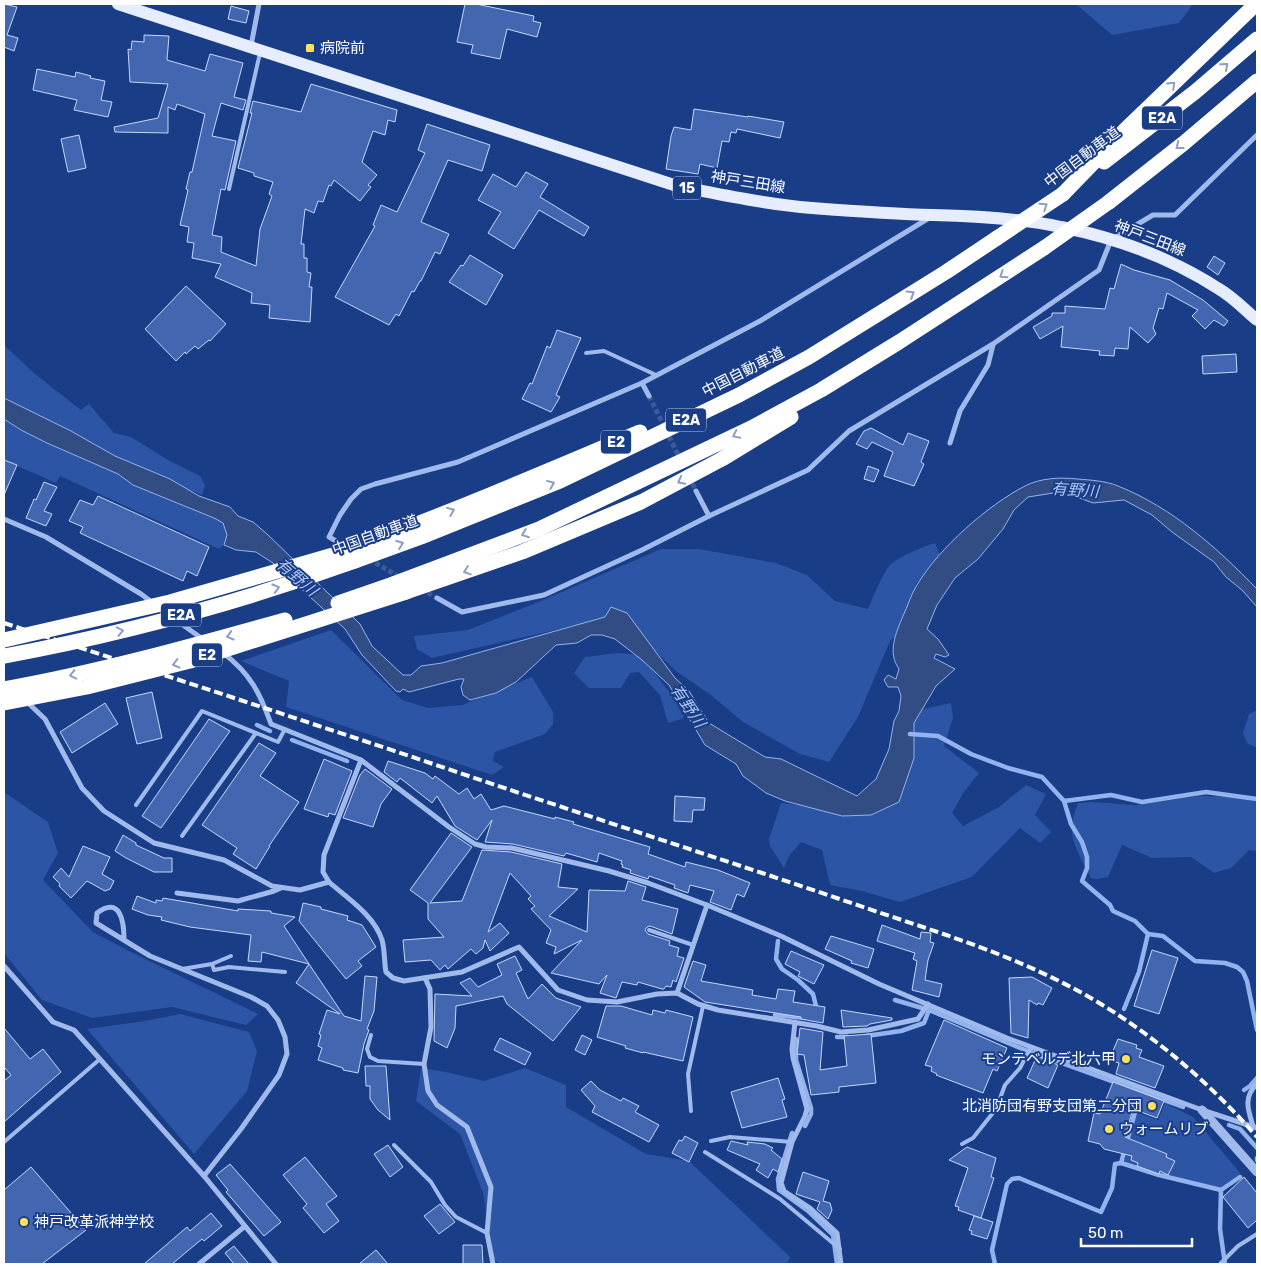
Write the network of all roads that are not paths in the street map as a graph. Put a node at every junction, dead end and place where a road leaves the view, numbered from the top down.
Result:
1 (118, 4) edge
2 (259, 4) edge
3 (1256, 4) edge
4 (1257, 39) edge
5 (256, 48) junction
6 (1257, 82) edge
7 (1257, 135) edge
8 (229, 189) dead end
9 (1063, 194) junction
10 (934, 215) junction
11 (1111, 240) junction
12 (883, 312) junction
13 (1257, 320) edge
14 (993, 344) junction
15 (586, 353) dead end
16 (656, 376) junction
17 (642, 383) junction
18 (649, 396) tunnel mouth
19 (950, 443) dead end
20 (696, 491) tunnel mouth
21 (709, 516) junction
22 (4, 519) edge
23 (338, 547) junction
24 (400, 588) junction
25 (437, 598) tunnel mouth
26 (4, 640) edge
27 (4, 656) edge
28 (4, 681) edge
29 (4, 690) edge
30 (4, 704) edge
31 (284, 729) junction
32 (256, 732) junction
33 (360, 760) junction
34 (136, 805) dead end
35 (182, 836) dead end
36 (329, 882) junction
37 (282, 888) junction
38 (177, 893) dead end
39 (707, 905) junction
40 (649, 930) dead end
41 (124, 939) junction
42 (693, 945) junction
43 (231, 956) dead end
44 (212, 964) junction
45 (4, 966) edge
46 (182, 969) junction
47 (285, 972) dead end
48 (425, 978) junction
49 (677, 993) junction
50 (928, 1004) junction
51 (703, 1006) junction
52 (795, 1022) junction
53 (370, 1035) dead end
54 (1031, 1047) junction
55 (100, 1059) junction
56 (424, 1064) junction
57 (1257, 1084) edge
58 (1202, 1110) junction
59 (691, 1111) dead end
60 (1255, 1127) edge
61 (711, 1141) dead end
62 (4, 1142) edge
63 (792, 1142) junction
64 (962, 1144) dead end
65 (394, 1145) dead end
66 (705, 1152) dead end
67 (1257, 1172) edge
68 (204, 1176) junction
69 (244, 1227) junction
70 (486, 1232) junction
71 (1257, 1234) edge
72 (840, 1249) junction
73 (199, 1264) edge
74 (276, 1264) edge
75 (493, 1264) edge
76 (841, 1264) edge
77 (1220, 1264) edge

1 - 5 main road, 神戸三田線 / 15
2 - 5 street
9 -> 3 highway
9 -> 4 highway, 中国自動車道 / E2A
5 - 8 lane
5 - 10 main road, 神戸三田線 / 15
6 -> 24 highway, E2A, bridge
7 - 11 street
12 -> 9 highway, 中国自動車道 / E2A, bridge
10 - 11 main road, 神戸三田線 / 15
10 - 16 street
11 - 13 main road, 神戸三田線 / 15
11 - 14 street
23 -> 12 highway, E2
27 -> 12 highway, 中国自動車道 / E2A, bridge
14 - 19 street
14 - 21 street
15 - 16 lane
16 - 17 street
17 - 18 street
17 - 23 street
20 - 21 street
21 - 25 street
22 - 31 street
23 - 26 highway, E2, bridge
24 -> 29 highway, E2A, bridge
24 -> 30 highway, E2, bridge
28 - 37 street
31 - 32 lane
31 - 33 street
32 - 34 lane
32 - 35 lane
33 - 36 street
33 - 39 street
36 - 37 street
36 - 48 street
37 - 38 street
39 - 42 street
39 - 50 street
40 - 42 lane
41 - 41 street
41 - 46 street
42 - 49 street
43 - 44 lane
44 - 46 lane
44 - 47 lane
45 - 55 street
46 - 68 street
48 - 49 street
48 - 56 street
49 - 51 street
50 - 52 street
50 - 54 street
51 - 52 street
51 - 59 lane
52 - 63 street
53 - 56 lane
54 - 58 street
54 - 64 lane
55 - 62 lane
55 - 68 street
56 - 70 street
57 - 60 street
58 - 60 street
58 - 67 street
61 - 63 lane
63 - 72 street
65 - 70 lane
66 - 72 lane
68 - 69 street
69 - 73 street
69 - 74 street
70 - 75 street
71 - 77 lane
72 - 76 street

